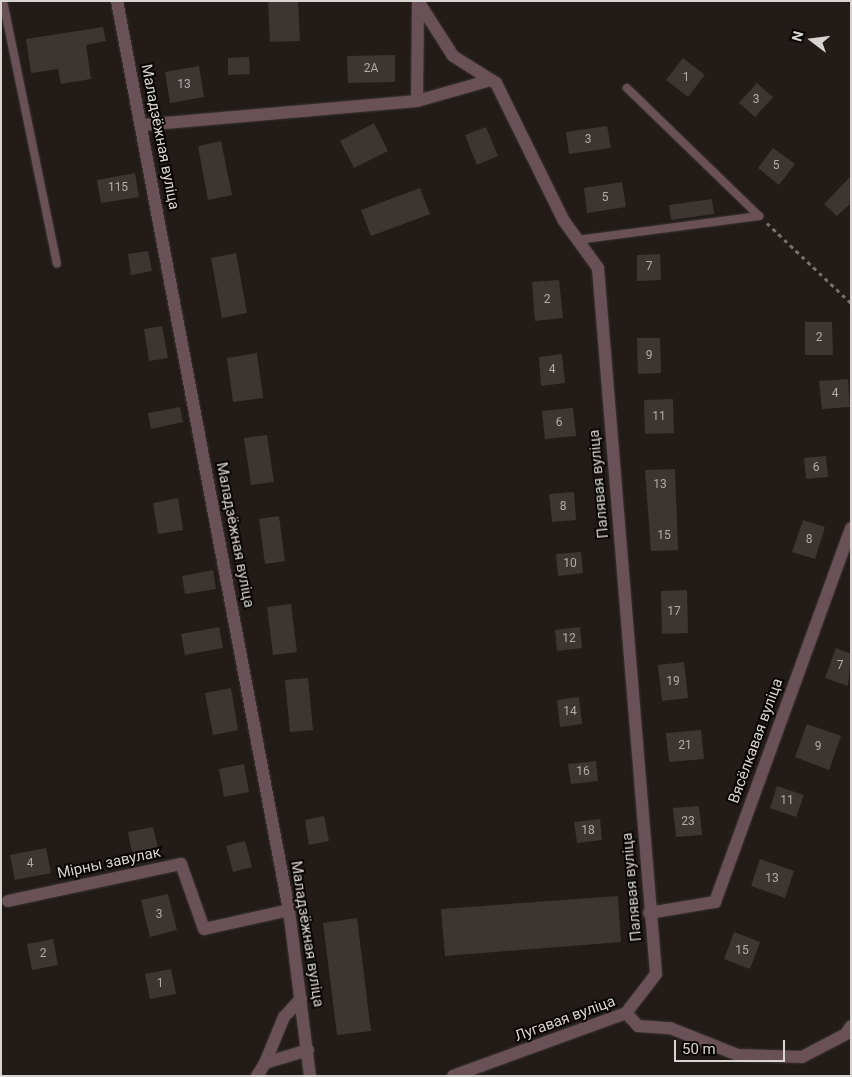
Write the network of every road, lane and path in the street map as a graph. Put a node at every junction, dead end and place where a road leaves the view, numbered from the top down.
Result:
1 (3, 1) edge
2 (117, 1) edge
3 (418, 1) edge
4 (491, 80) junction
5 (626, 88) dead end
6 (417, 101) junction
7 (142, 125) junction
8 (760, 216) junction
9 (577, 240) junction
10 (57, 264) dead end
11 (851, 303) edge
12 (851, 528) edge
13 (8, 902) dead end
14 (289, 910) junction
15 (650, 913) junction
16 (301, 999) junction
17 (626, 1013) junction
18 (851, 1026) edge
19 (308, 1050) junction
20 (265, 1064) junction
21 (257, 1076) edge
22 (310, 1076) edge
23 (454, 1076) edge

1 - 10 lane
2 - 7 street, Маладзёжная вуліца
3 - 4 street, Палявая вуліца
3 - 6 street
4 - 6 street
4 - 9 street, Палявая вуліца
5 - 8 lane
6 - 7 street
7 - 14 street, Маладзёжная вуліца
8 - 9 lane
8 - 11 path
9 - 15 street, Палявая вуліца
12 - 15 street, Вясёлкавая вуліца
13 - 14 street, Мірны завулак
14 - 16 street, Маладзёжная вуліца
15 - 17 street, Палявая вуліца
16 - 19 street, Маладзёжная вуліца
16 - 20 street
17 - 18 street, Лугавая вуліца
17 - 23 street, Лугавая вуліца
19 - 20 street
19 - 22 street, Маладзёжная вуліца
20 - 21 street

